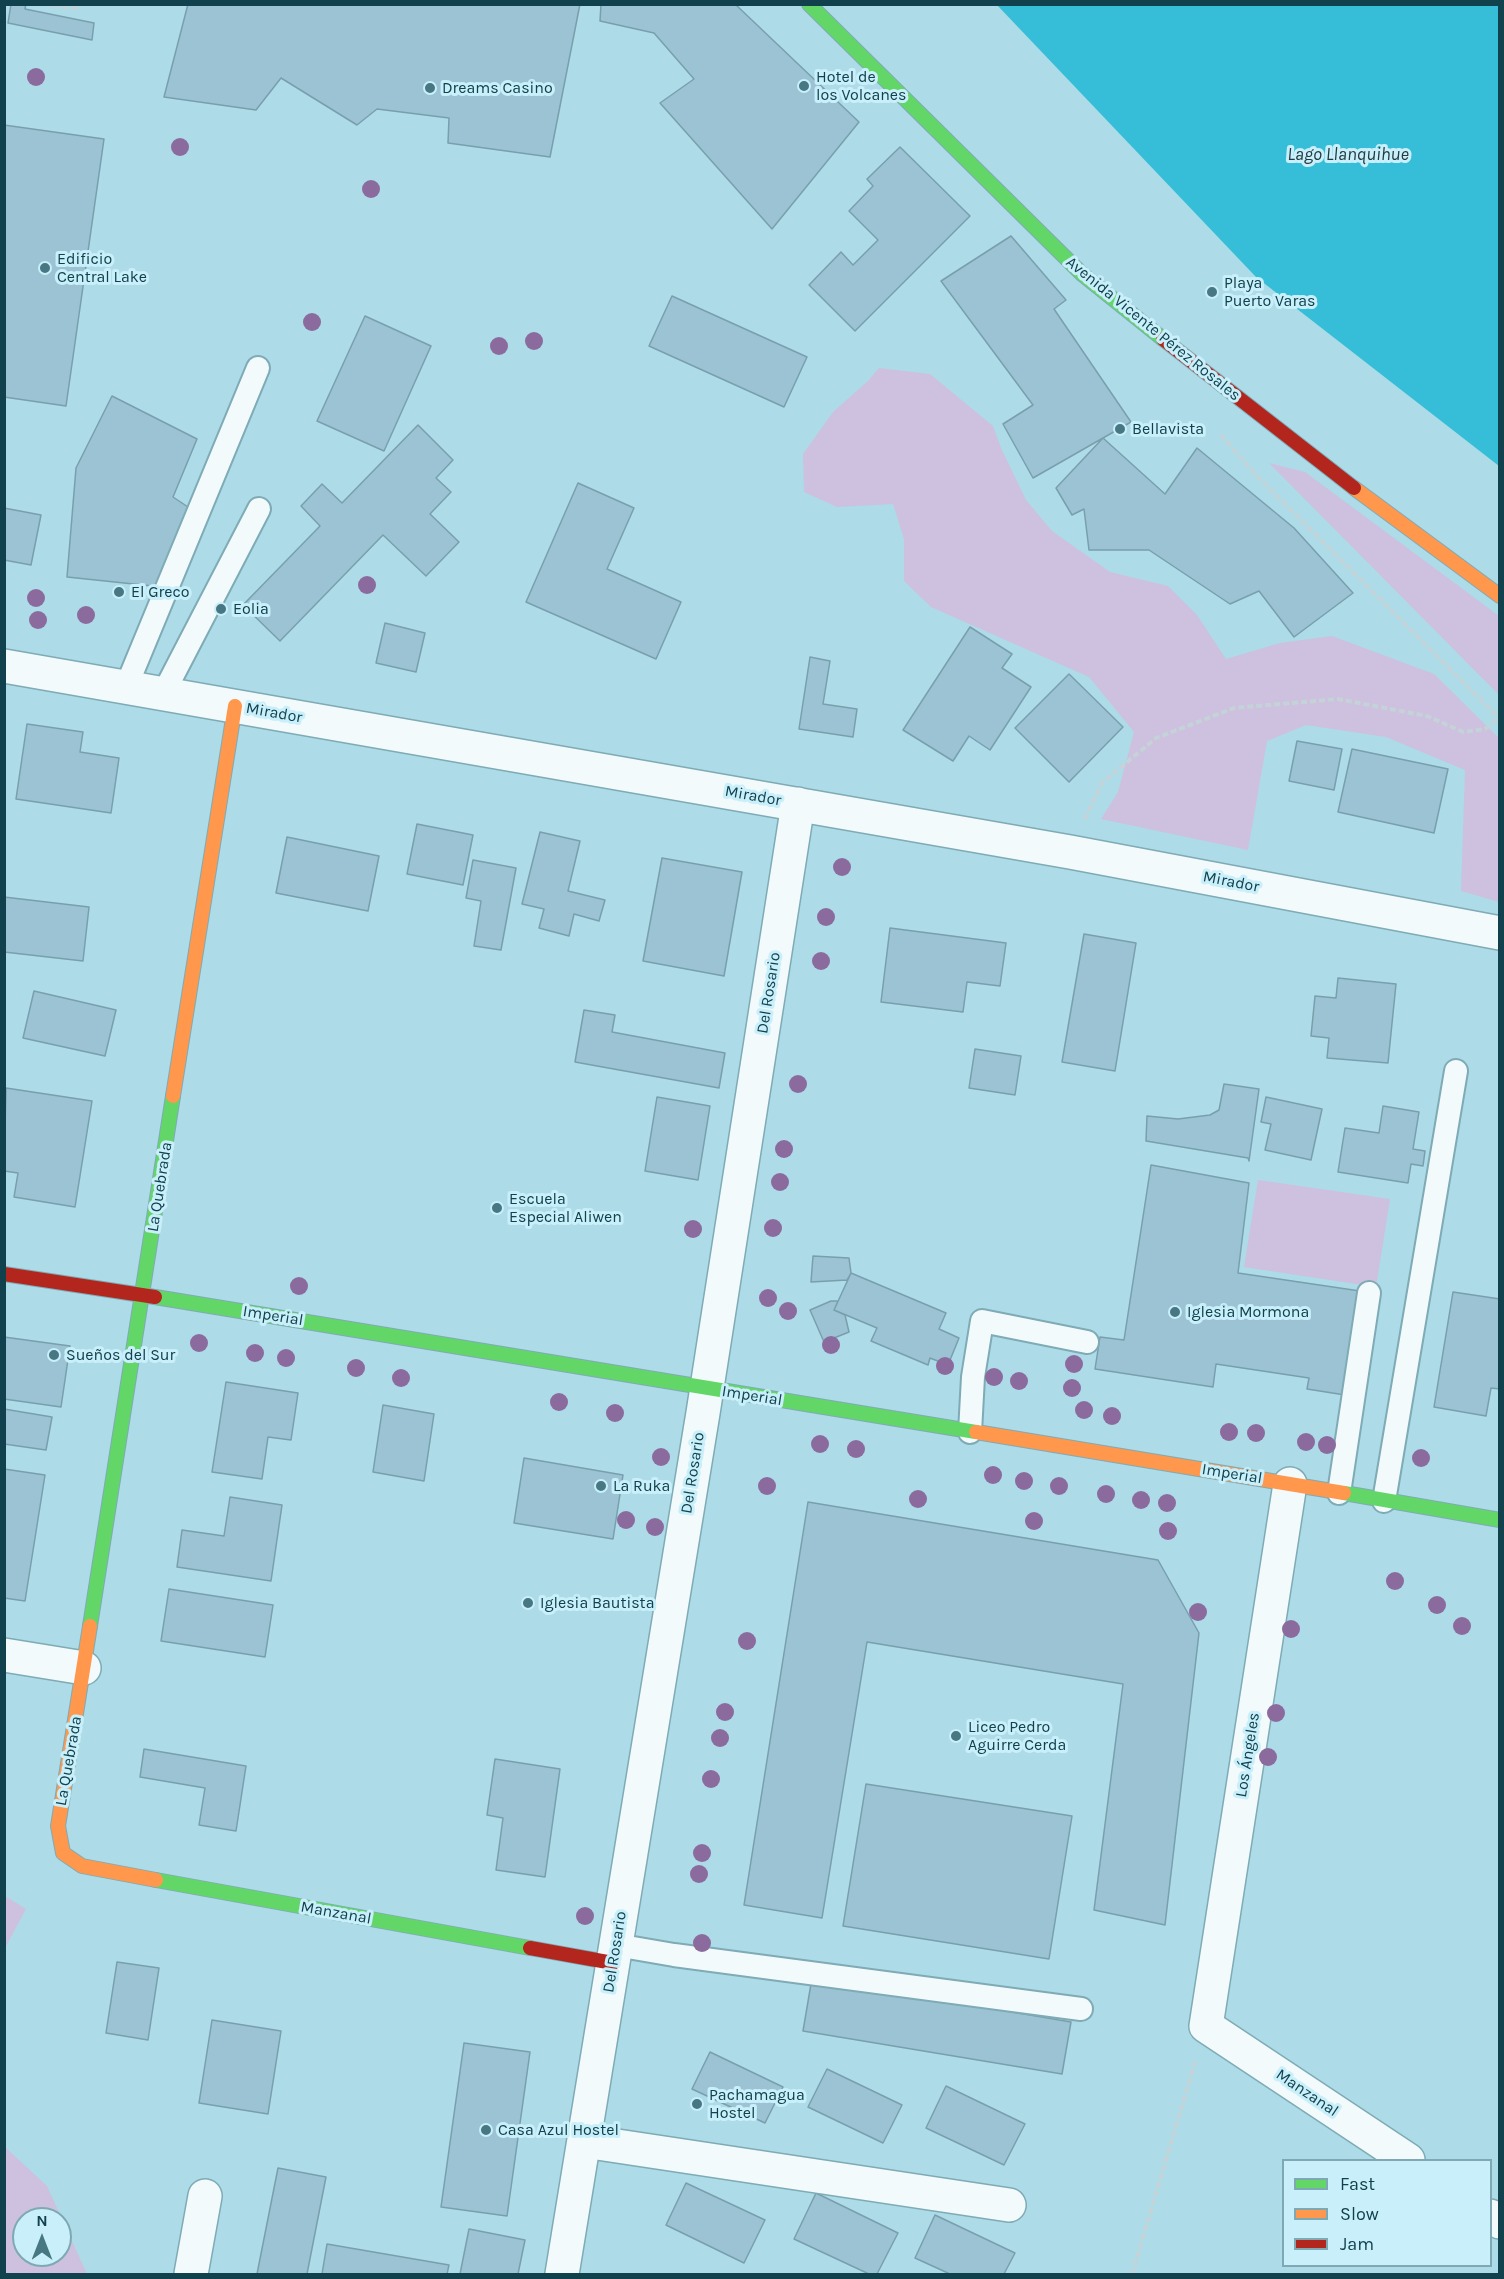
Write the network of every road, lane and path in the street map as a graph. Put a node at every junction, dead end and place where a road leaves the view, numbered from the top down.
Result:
1 (45, 4) edge
2 (78, 4) edge
3 (809, 4) edge
4 (258, 368) dead end
5 (1219, 432) dead end
6 (259, 509) dead end
7 (1500, 596) edge
8 (4, 666) edge
9 (126, 687) junction
10 (163, 694) junction
11 (235, 706) junction
12 (1499, 719) edge
13 (798, 804) junction
14 (1070, 852) junction
15 (1500, 933) edge
16 (1456, 1071) dead end
17 (4, 1274) edge
18 (1369, 1293) dead end
19 (143, 1295) junction
20 (1087, 1342) dead end
21 (707, 1388) junction
22 (970, 1432) junction
23 (1290, 1484) junction
24 (1339, 1493) junction
25 (1384, 1501) junction
26 (1500, 1520) edge
27 (4, 1655) edge
28 (84, 1668) junction
29 (63, 1853) joint
30 (615, 1954) junction
31 (1081, 2009) dead end
32 (1206, 2026) junction
33 (584, 2141) junction
34 (1406, 2159) edge
35 (205, 2196) dead end
36 (1009, 2205) dead end
37 (191, 2274) edge
38 (562, 2274) edge
39 (1132, 2274) edge

1 - 2 path
3 - 7 street, Avenida Vicente Pérez Rosales
4 - 9 lane
5 - 12 path
6 - 10 lane
8 - 9 street, Mirador
9 - 10 street, Mirador
10 - 11 street, Mirador
11 - 13 street, Mirador
11 - 19 street, La Quebrada
12 - 14 path
13 - 14 street, Mirador
13 - 21 street, Del Rosario
14 - 15 street, Mirador
16 - 25 lane
17 - 19 street, Imperial
18 - 24 lane
19 - 21 street, Imperial
19 - 28 street, La Quebrada
20 - 22 lane
21 - 22 street, Imperial
21 - 30 street, Del Rosario
22 - 23 street, Imperial
23 - 24 street, Imperial
23 - 32 street, Los Ángeles
24 - 25 street, Imperial
25 - 26 street, Imperial
27 - 28 street
28 - 29 street, La Quebrada
29 - 30 street, Manzanal
30 - 31 lane
30 - 33 street, Del Rosario
32 - 34 street, Manzanal
32 - 39 path
33 - 36 street
33 - 38 street, Del Rosario
35 - 37 street

